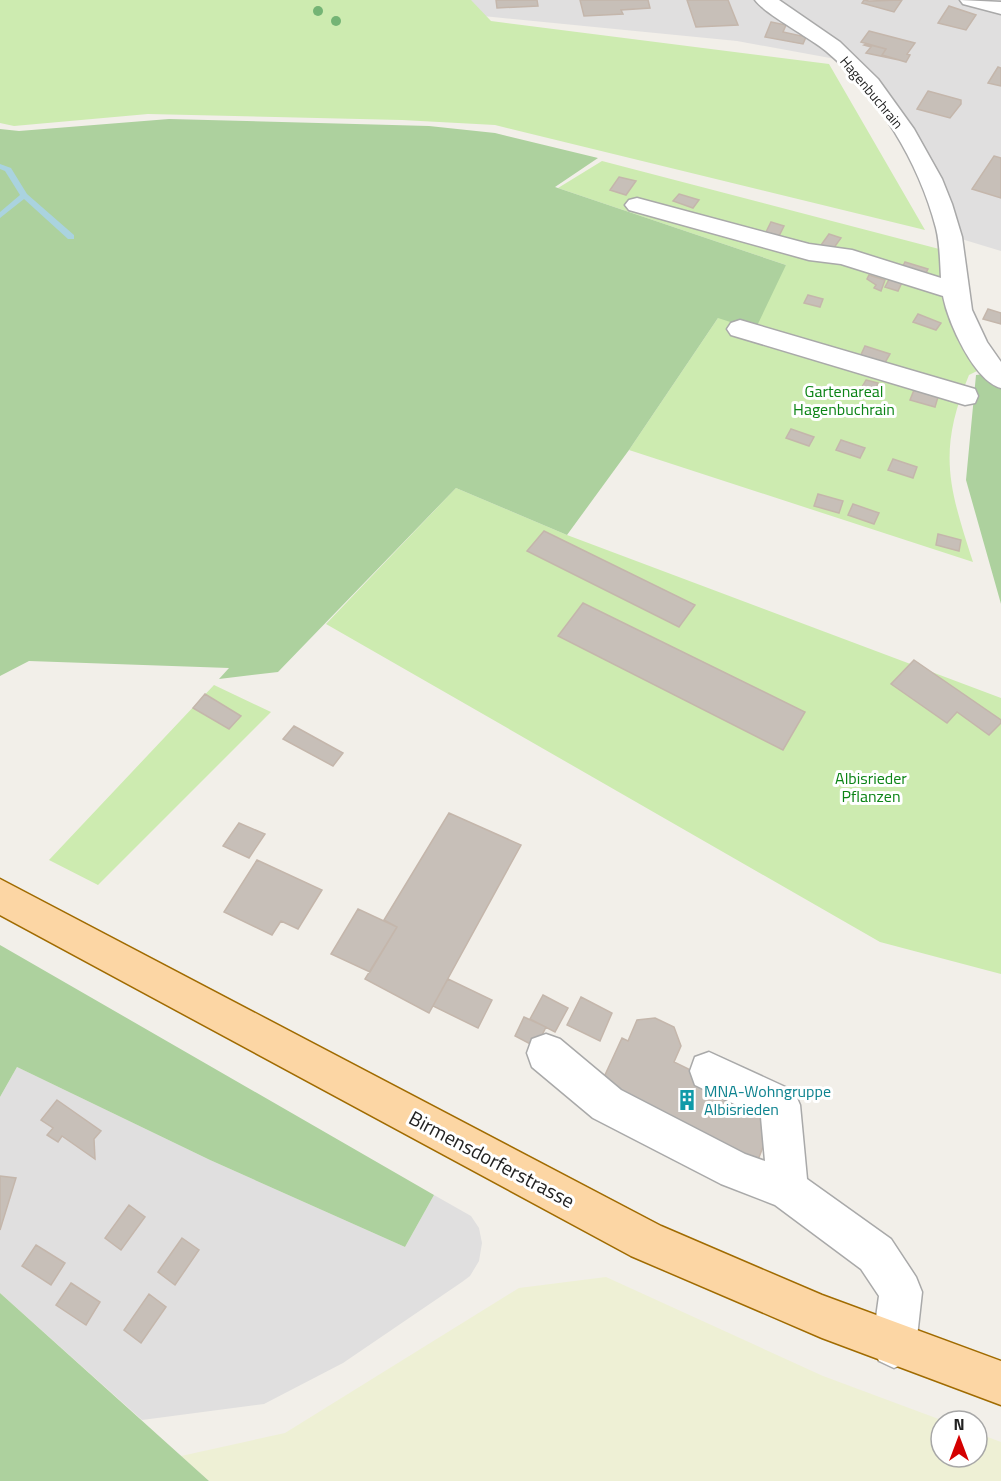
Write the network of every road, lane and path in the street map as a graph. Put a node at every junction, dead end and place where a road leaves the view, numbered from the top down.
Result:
1 (765, 0) edge
2 (970, 0) edge
3 (1001, 8) edge
4 (637, 205) dead end
5 (956, 291) junction
6 (740, 329) dead end
7 (997, 370) edge
8 (965, 396) dead end
9 (0, 896) edge
10 (546, 1053) dead end
11 (709, 1071) dead end
12 (788, 1190) junction
13 (894, 1346) junction
14 (1001, 1383) edge

1 - 5 street, Hagenbuchrain
2 - 3 street
4 - 5 street
5 - 7 street, Hagenbuchrain
6 - 8 street
9 - 13 main road, Birmensdorferstrasse
10 - 12 street
11 - 12 street
12 - 13 street
13 - 14 main road, Birmensdorferstrasse

